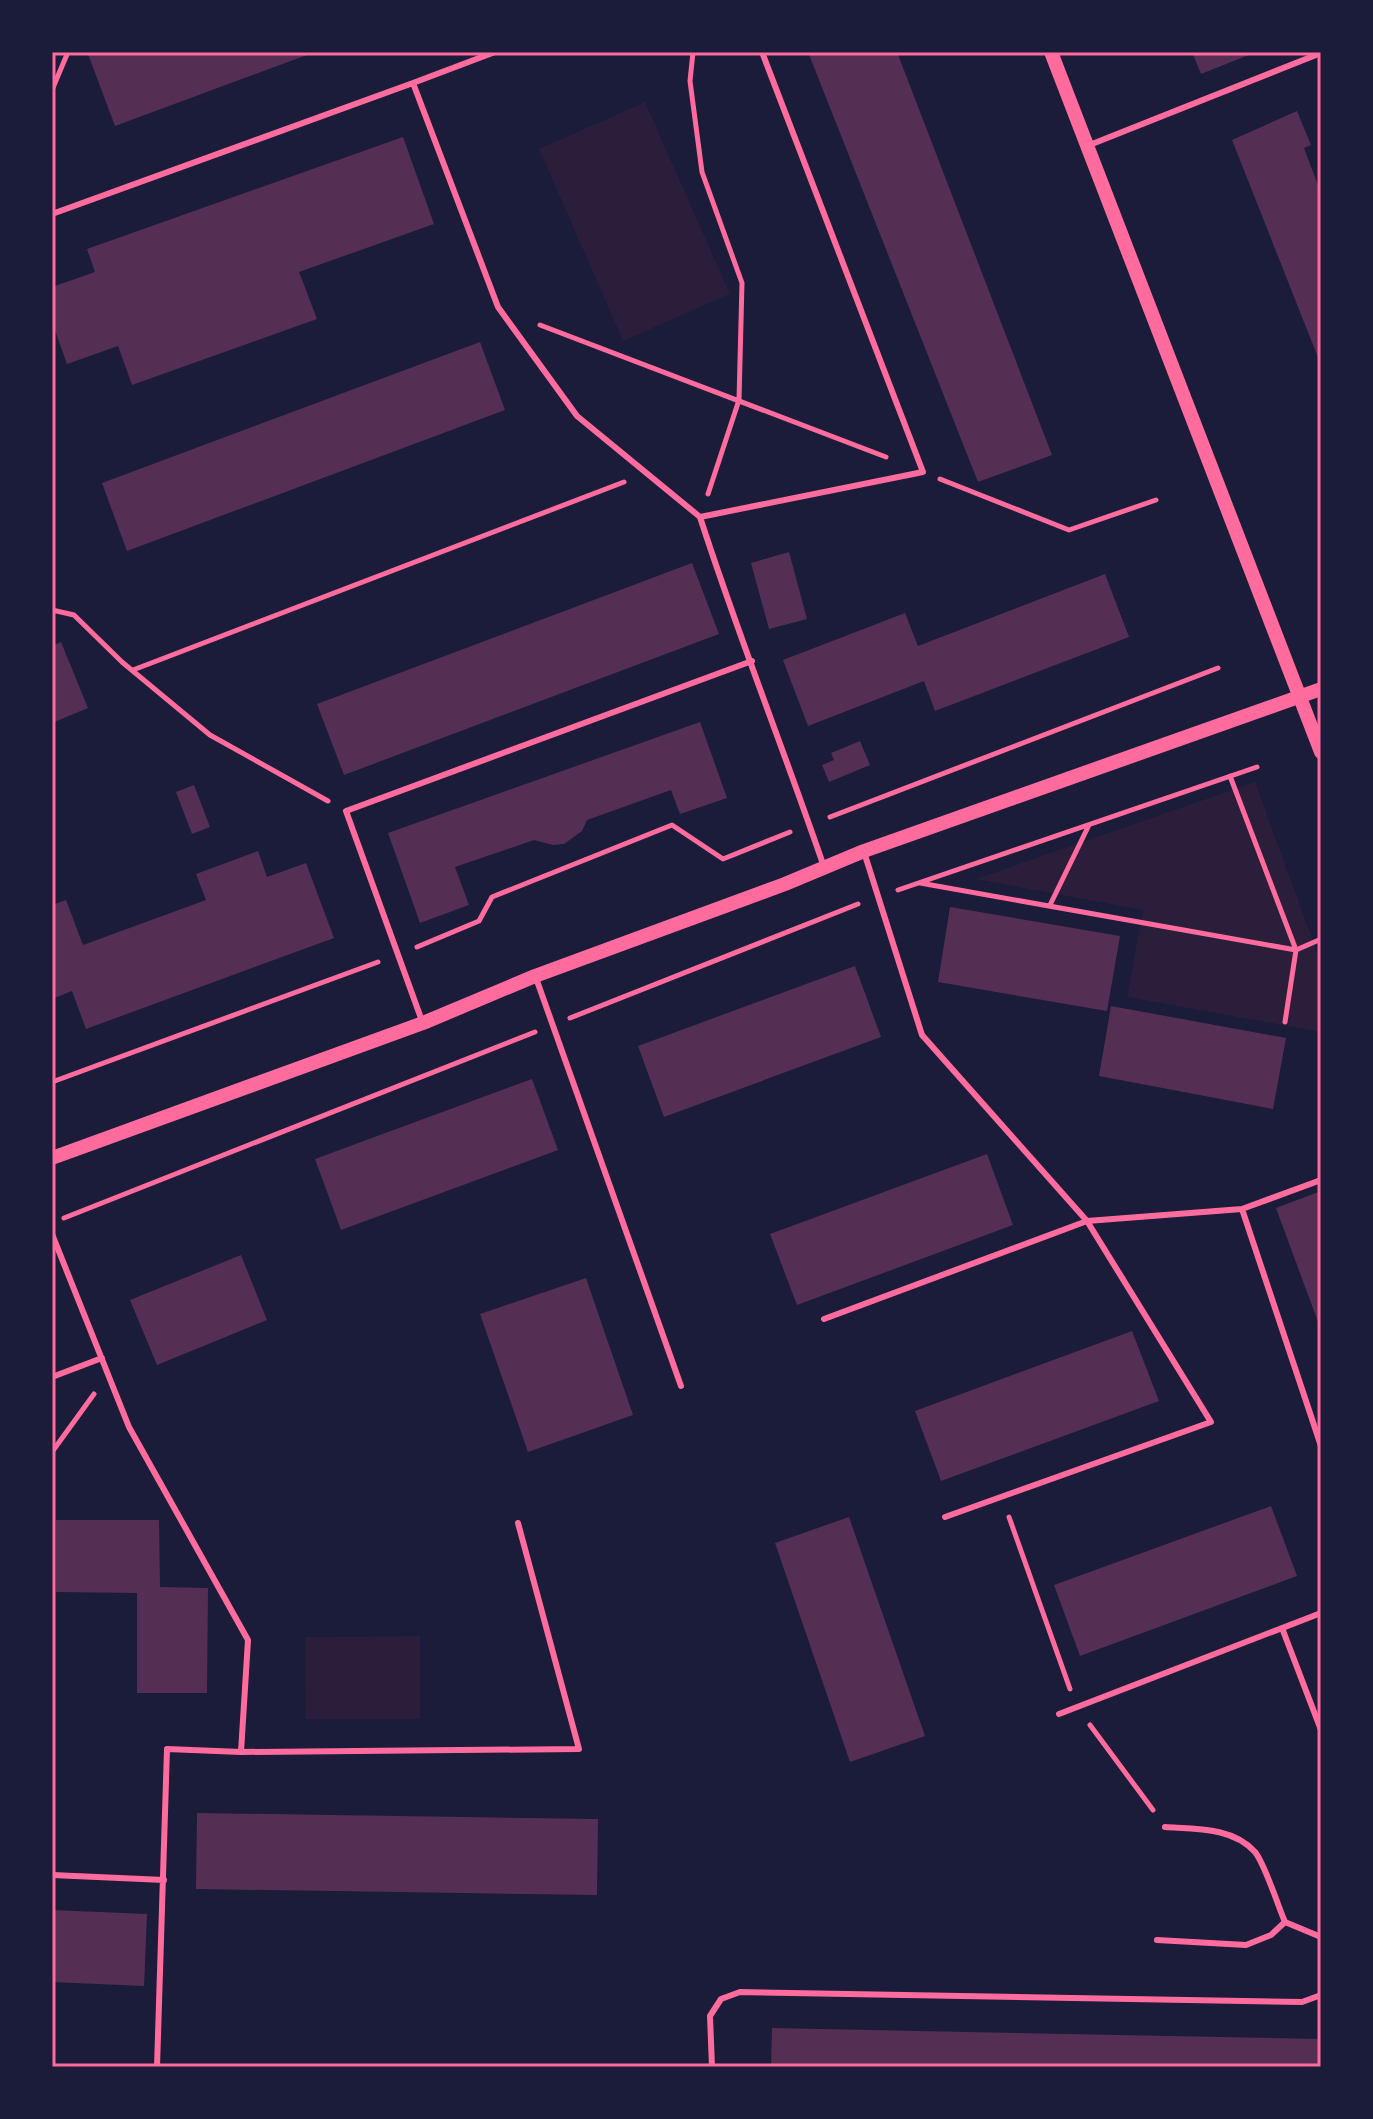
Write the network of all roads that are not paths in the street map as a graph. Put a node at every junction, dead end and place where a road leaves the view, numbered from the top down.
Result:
1 (495, 52) edge
2 (762, 52) edge
3 (1051, 52) edge
4 (1319, 53) edge
5 (1321, 62) edge
6 (413, 83) junction
7 (1087, 146) junction
8 (52, 214) edge
9 (700, 517) junction
10 (752, 661) junction
11 (1321, 689) edge
12 (1301, 697) junction
13 (1321, 752) edge
14 (864, 851) junction
15 (824, 867) junction
16 (535, 976) junction
17 (423, 1023) junction
18 (52, 1158) edge
19 (1321, 1180) edge
20 (1242, 1209) junction
21 (1087, 1221) junction
22 (52, 1234) edge
23 (824, 1319) dead end
24 (102, 1358) junction
25 (52, 1377) edge
26 (681, 1386) dead end
27 (1321, 1446) edge
28 (945, 1517) dead end
29 (518, 1523) dead end
30 (1321, 1613) edge
31 (1282, 1628) junction
32 (1059, 1714) dead end
33 (1321, 1730) edge
34 (241, 1752) junction
35 (1165, 1827) road end
36 (52, 1875) edge
37 (164, 1880) junction
38 (1285, 1922) junction
39 (1321, 1937) edge
40 (1157, 1940) dead end
41 (1321, 1995) edge
42 (157, 2067) edge
43 (712, 2067) edge

1 - 6 lane
2 - 9 lane
3 - 7 street
4 - 5 lane
4 - 7 lane
6 - 8 lane
6 - 9 lane
7 - 12 street
9 - 10 lane
10 - 15 lane
10 - 17 lane
11 - 12 street
12 - 13 street
12 - 14 street
14 - 15 street
14 - 21 lane
15 - 16 street
16 - 17 street
16 - 26 lane
17 - 18 street
19 - 20 lane
20 - 21 lane
20 - 27 lane
21 - 23 lane
21 - 28 lane
22 - 24 lane
24 - 25 lane
24 - 34 lane
29 - 34 lane
30 - 31 lane
31 - 32 lane
31 - 33 lane
34 - 37 lane
35 - 38 lane
36 - 37 lane
37 - 42 lane
38 - 39 lane
38 - 40 lane
41 - 43 lane

